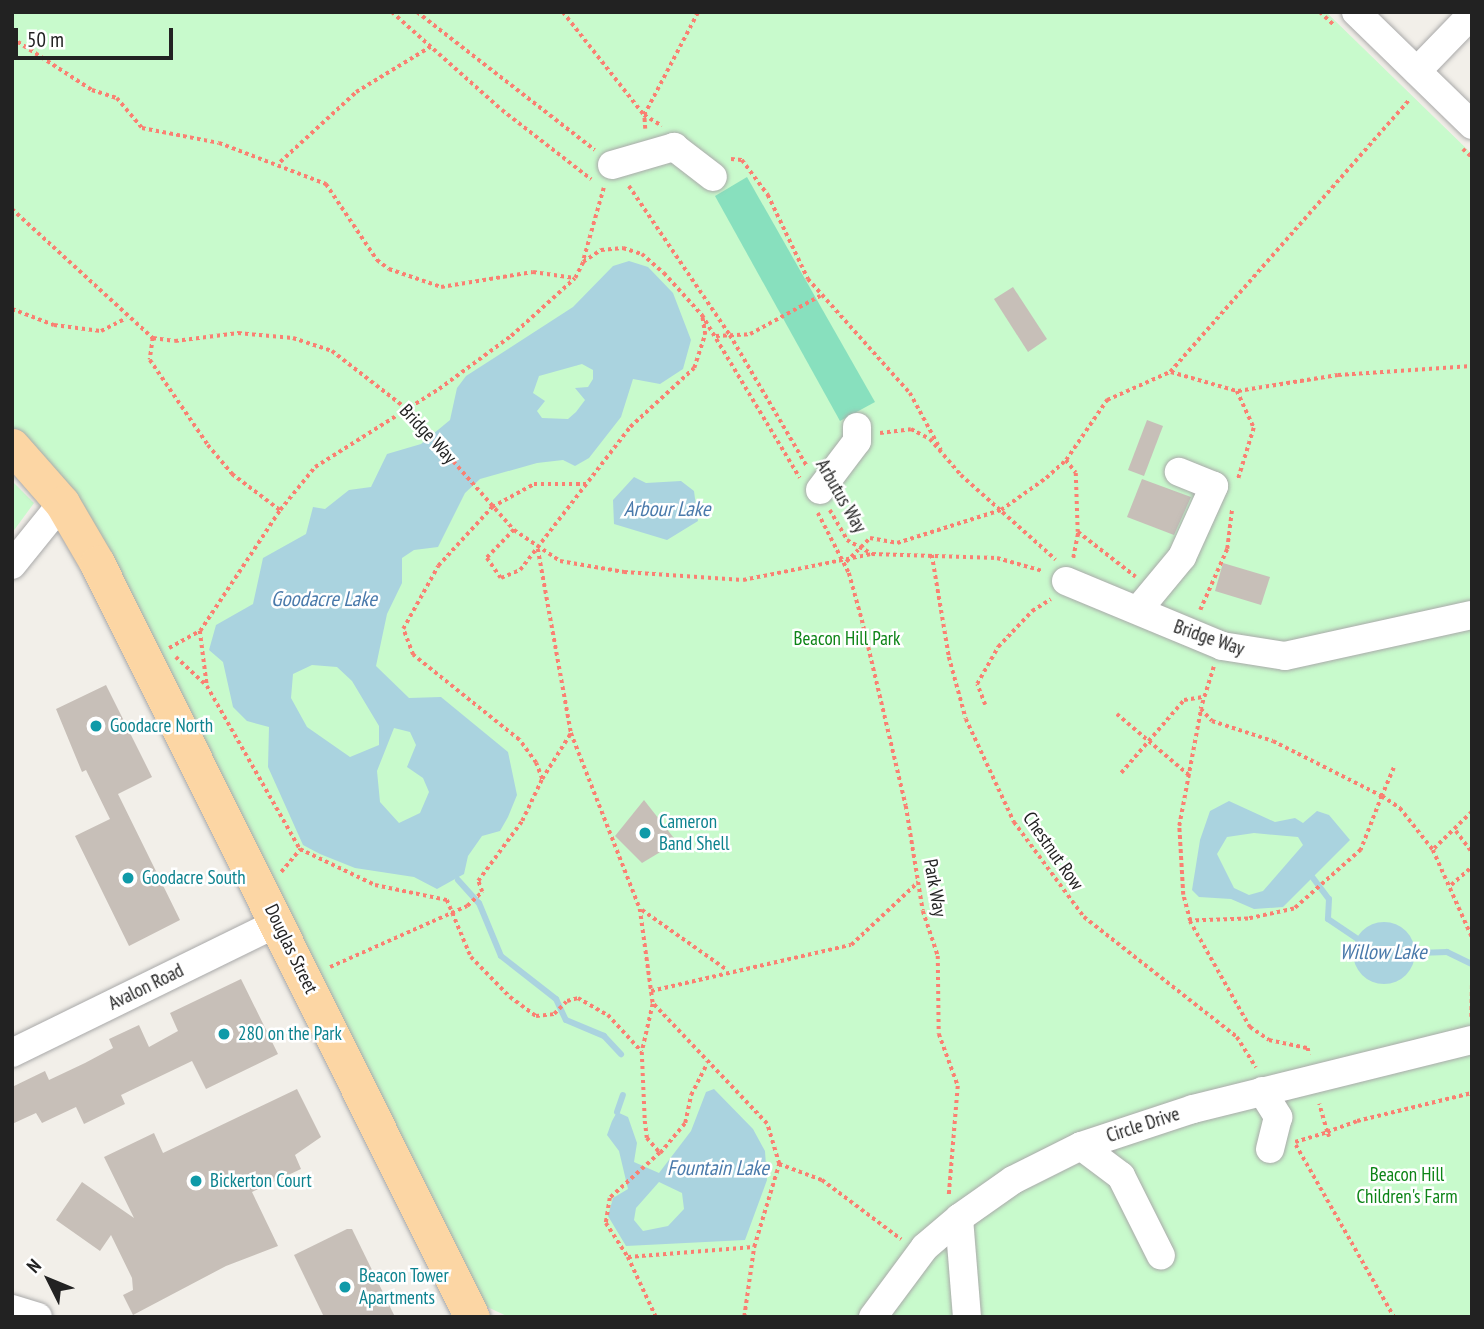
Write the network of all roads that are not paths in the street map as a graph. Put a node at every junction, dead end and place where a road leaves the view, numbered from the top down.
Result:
1 (1356, 12) edge
2 (1472, 14) edge
3 (1414, 85) junction
4 (1472, 124) edge
5 (716, 168) road end
6 (609, 178) road end
7 (857, 434) road end
8 (12, 446) edge
9 (1179, 472) dead end
10 (812, 492) road end
11 (62, 503) junction
12 (12, 565) edge
13 (1065, 575) road end
14 (1138, 610) junction
15 (1472, 615) edge
16 (279, 922) junction
17 (1472, 1040) edge
18 (14, 1046) edge
19 (1262, 1091) junction
20 (1128, 1131) junction
21 (1081, 1146) junction
22 (1282, 1146) road end
23 (1121, 1177) junction
24 (959, 1218) junction
25 (1161, 1256) dead end
26 (12, 1309) edge
27 (38, 1317) edge
28 (472, 1317) edge
29 (873, 1317) edge
30 (967, 1317) edge

1 - 3 street
2 - 3 street
3 - 4 street
5 - 6 street
7 - 10 street
8 - 11 main road, Douglas Street
9 - 14 street
11 - 12 street
11 - 16 main road, Douglas Street
13 - 14 street, Bridge Way
14 - 15 street, Bridge Way
16 - 18 street, Avalon Road
16 - 28 main road, Douglas Street
17 - 19 street, Circle Drive
19 - 20 street, Circle Drive
19 - 22 street
20 - 21 street, Circle Drive
20 - 23 street
21 - 23 street
21 - 24 street, Circle Drive
23 - 25 street
24 - 29 street, Circle Drive
24 - 30 street
26 - 27 street

